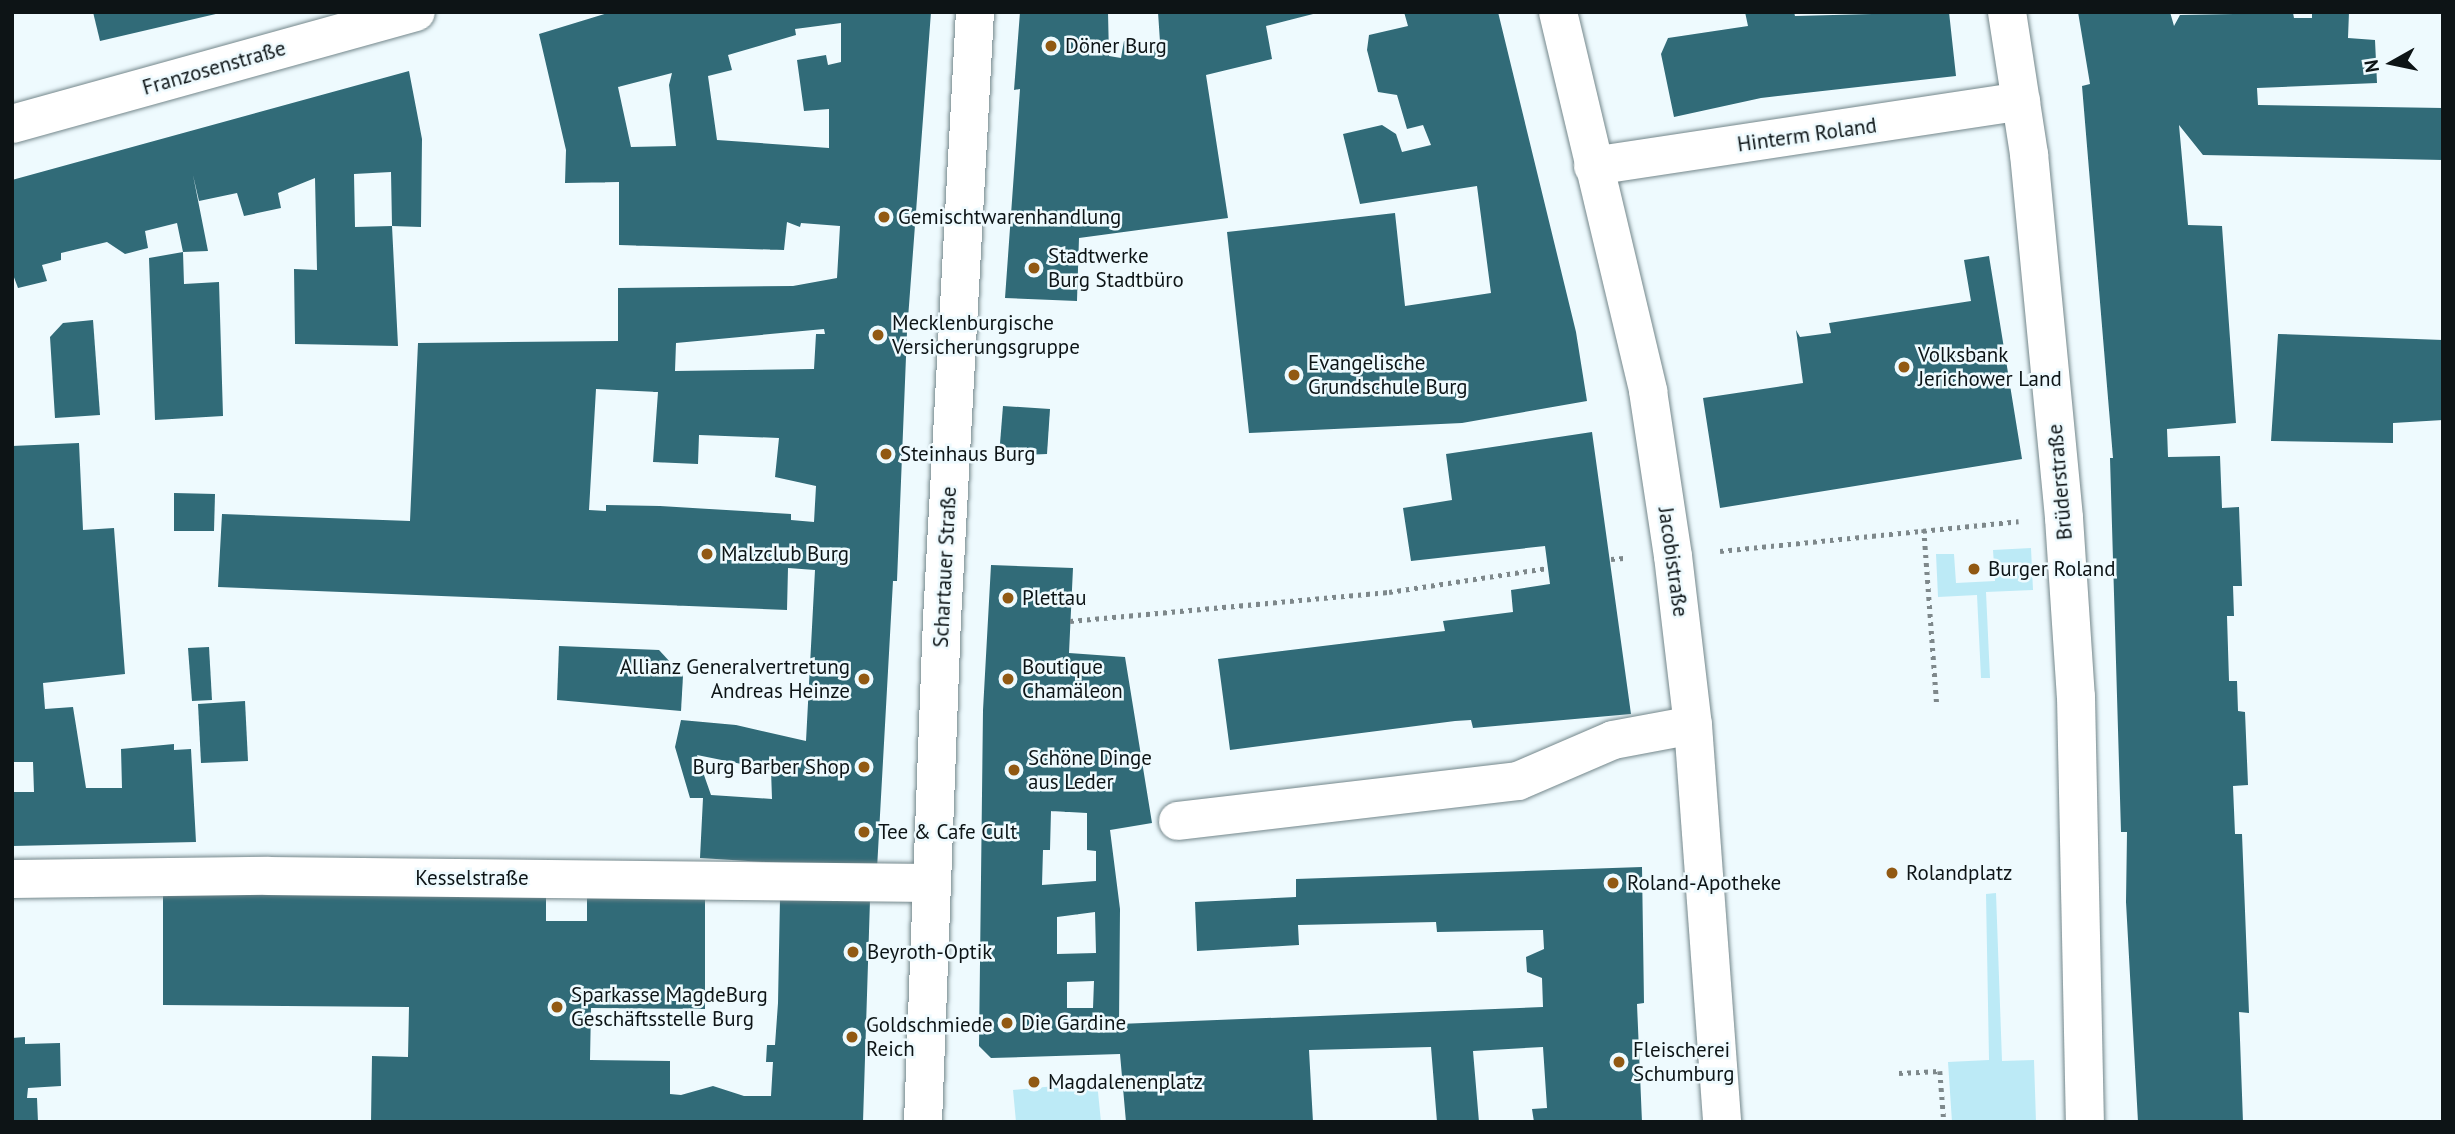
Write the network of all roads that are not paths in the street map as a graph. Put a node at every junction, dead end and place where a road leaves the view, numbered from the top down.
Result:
1 (416, 12) edge
2 (975, 12) edge
3 (1558, 12) edge
4 (2007, 12) edge
5 (2021, 101) junction
6 (12, 124) edge
7 (1593, 166) junction
8 (1693, 724) junction
9 (1178, 821) dead end
10 (12, 879) edge
11 (931, 883) junction
12 (923, 1122) edge
13 (1722, 1122) edge
14 (2085, 1122) edge

1 - 6 street, Franzosenstraße
2 - 11 street, Schartauer Straße
3 - 7 street, Jacobistraße
4 - 5 street, Brüderstraße
5 - 7 street, Hinterm Roland
5 - 14 street, Brüderstraße
7 - 8 street, Jacobistraße
8 - 9 street
8 - 13 street, Jacobistraße
10 - 11 street, Kesselstraße
11 - 12 street, Schartauer Straße

